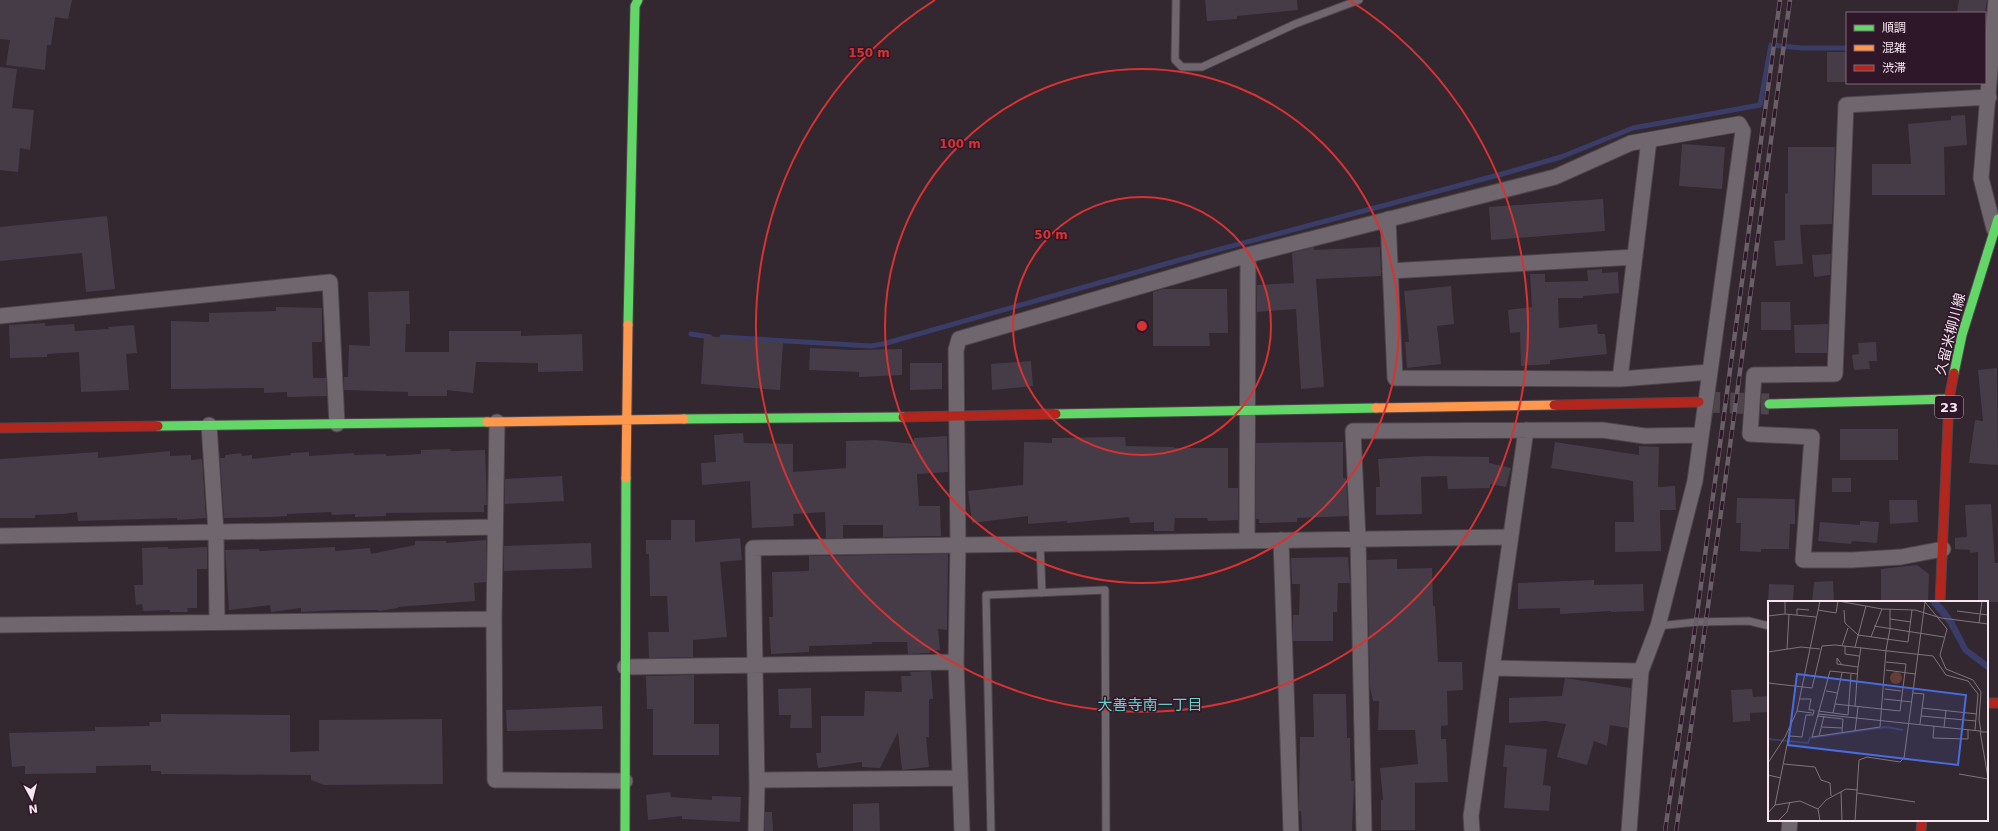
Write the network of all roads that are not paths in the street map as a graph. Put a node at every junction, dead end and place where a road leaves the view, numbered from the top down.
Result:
1 (638, 0) edge
2 (1176, 0) edge
3 (1359, 0) edge
4 (1996, 0) edge
5 (1989, 97) junction
6 (1649, 140) junction
7 (1388, 220) junction
8 (1996, 224) edge
9 (1248, 255) junction
10 (1635, 257) junction
11 (1390, 271) junction
12 (0, 316) edge
13 (1710, 372) junction
14 (1620, 379) junction
15 (1949, 399) junction
16 (1699, 402) tunnel mouth
17 (1769, 404) tunnel mouth
18 (1248, 410) junction
19 (956, 416) junction
20 (626, 420) junction
21 (497, 422) junction
22 (337, 424) junction
23 (209, 425) junction
24 (0, 428) edge
25 (1526, 430) junction
26 (1701, 435) junction
27 (495, 527) junction
28 (216, 532) junction
29 (0, 536) edge
30 (1509, 537) junction
31 (1358, 539) junction
32 (1247, 540) junction
33 (1281, 540) junction
34 (1040, 544) junction
35 (958, 545) junction
36 (1943, 549) junction
37 (1042, 593) junction
38 (1940, 601) edge
39 (494, 619) junction
40 (217, 622) junction
41 (0, 625) edge
42 (1658, 626) junction
43 (1768, 626) edge
44 (956, 662) junction
45 (754, 667) junction
46 (625, 668) junction
47 (1493, 668) junction
48 (1642, 671) junction
49 (959, 778) junction
50 (757, 780) junction
51 (625, 781) junction
52 (1790, 821) edge
53 (1922, 821) edge
54 (624, 831) edge
55 (756, 831) edge
56 (962, 831) edge
57 (991, 831) edge
58 (1106, 831) edge
59 (1291, 831) edge
60 (1364, 831) edge
61 (1472, 831) edge
62 (1629, 831) edge
63 (1789, 831) edge
64 (1921, 831) edge

1 - 20 street
2 - 3 lane
4 - 5 street
5 - 8 street
5 - 36 street
6 - 7 street
6 - 10 street
6 - 13 street
7 - 9 street
7 - 11 street
8 - 15 street, 久留米柳川線 / 23
9 - 18 street
9 - 19 street
10 - 11 street
10 - 14 street
11 - 14 street
12 - 22 street
13 - 14 street
13 - 26 street
15 - 17 street
15 - 36 street, 久留米柳川線 / 23
16 - 18 street
18 - 19 street
18 - 32 street
19 - 20 street
19 - 35 street
20 - 21 street
20 - 46 street
21 - 22 street
21 - 27 street
22 - 23 street
23 - 24 street
23 - 28 street
25 - 26 street
25 - 30 street
25 - 31 street
26 - 42 street
27 - 28 street
27 - 39 street
28 - 29 street
28 - 40 street
30 - 31 street
30 - 47 street
31 - 33 street
31 - 60 street
32 - 33 street
32 - 34 street
33 - 59 street
34 - 35 street
34 - 37 lane
35 - 44 street
35 - 45 street
36 - 38 street, 久留米柳川線 / 23
37 - 57 lane
37 - 58 lane
39 - 40 street
39 - 51 street
40 - 41 street
42 - 43 lane
42 - 48 street
44 - 45 street
44 - 49 street
45 - 46 street
45 - 50 street
46 - 51 street
47 - 48 street
47 - 61 street
48 - 62 street
49 - 50 street
49 - 56 street
50 - 55 street
51 - 54 street
52 - 63 street
53 - 64 street

